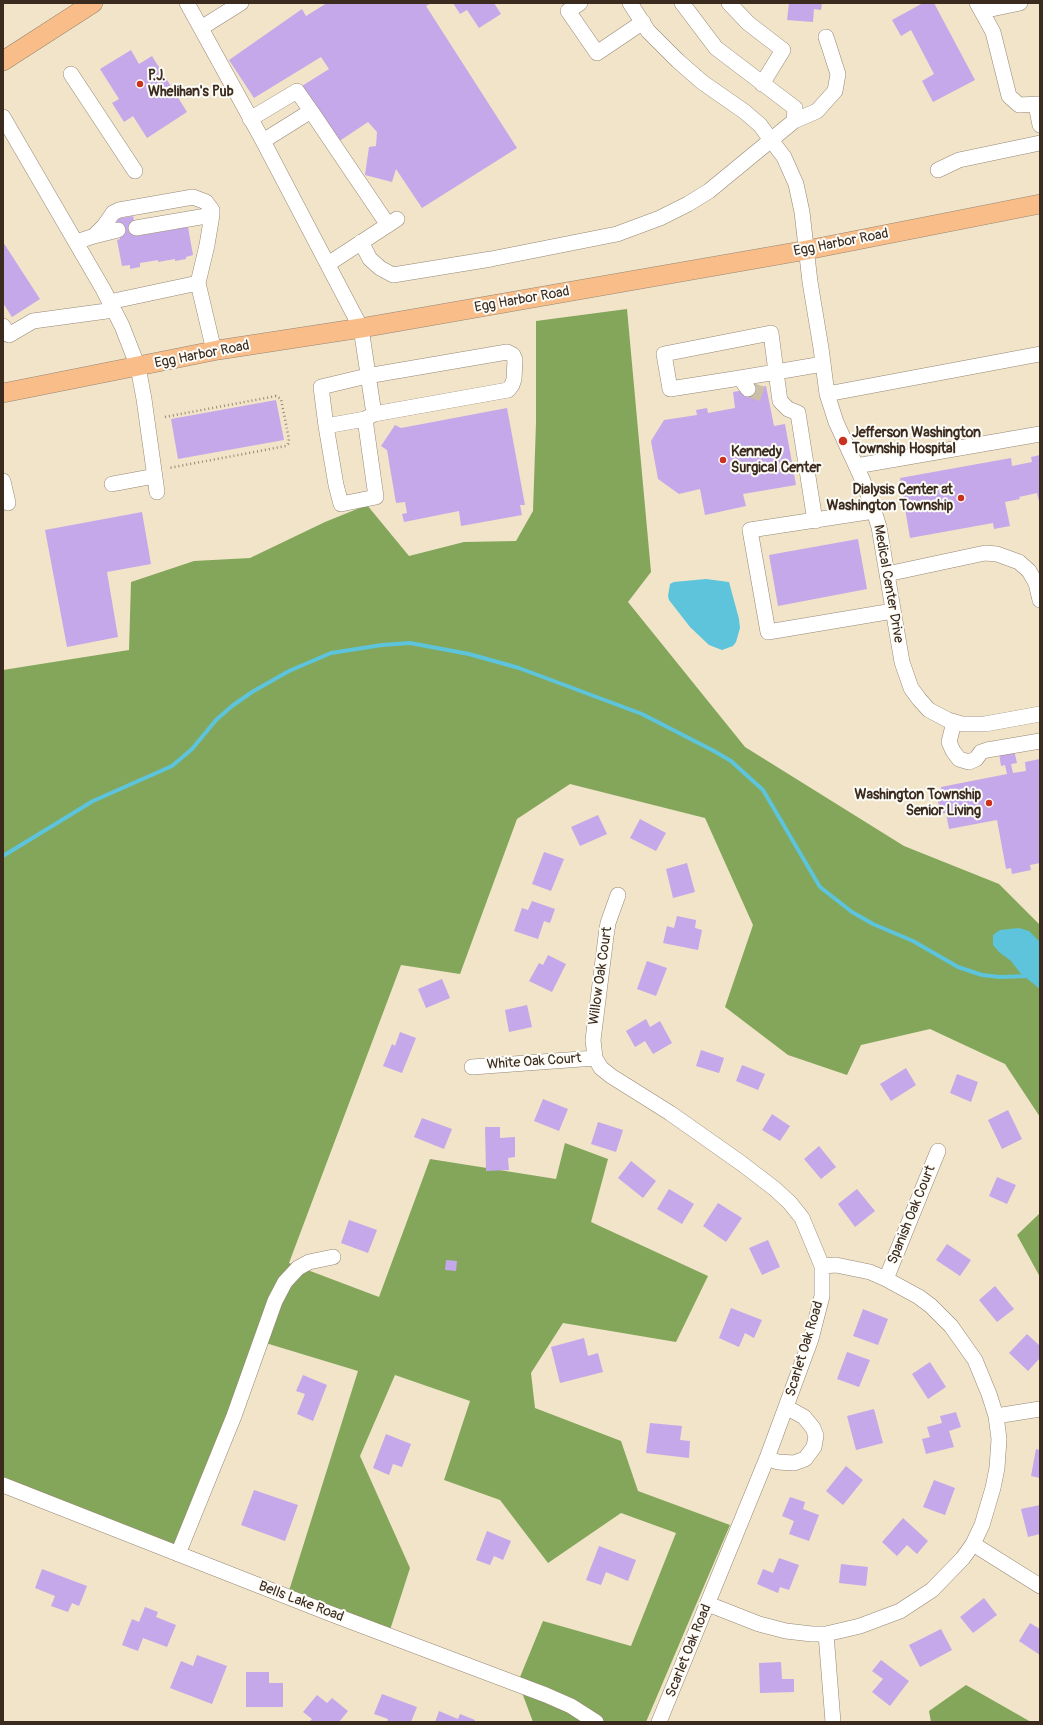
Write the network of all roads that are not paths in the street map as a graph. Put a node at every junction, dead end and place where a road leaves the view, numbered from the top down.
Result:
1 (93, 3) edge
2 (187, 3) edge
3 (242, 3) edge
4 (580, 3) edge
5 (630, 3) edge
6 (682, 3) edge
7 (729, 3) edge
8 (1020, 3) edge
9 (979, 7) edge
10 (643, 22) junction
11 (201, 28) junction
12 (826, 37) dead end
13 (3, 61) edge
14 (71, 74) dead end
15 (762, 84) junction
16 (1038, 105) edge
17 (311, 111) junction
18 (3, 117) edge
19 (250, 119) junction
20 (794, 121) junction
21 (1040, 125) edge
22 (771, 140) junction
23 (263, 141) junction
24 (1040, 143) edge
25 (938, 170) dead end
26 (135, 171) dead end
27 (1040, 204) edge
28 (212, 215) junction
29 (136, 228) dead end
30 (118, 230) dead end
31 (94, 236) junction
32 (76, 242) junction
33 (361, 242) junction
34 (807, 250) junction
35 (328, 264) junction
36 (198, 283) junction
37 (112, 306) junction
38 (3, 326) edge
39 (361, 328) junction
40 (214, 351) junction
41 (1040, 354) edge
42 (823, 364) junction
43 (138, 367) junction
44 (776, 372) junction
45 (367, 376) junction
46 (3, 393) edge
47 (827, 394) junction
48 (370, 417) junction
49 (326, 426) junction
50 (1040, 434) edge
51 (856, 466) junction
52 (155, 476) junction
53 (3, 481) edge
54 (112, 484) dead end
55 (157, 492) dead end
56 (8, 504) dead end
57 (874, 511) junction
58 (815, 521) junction
59 (887, 574) junction
60 (1040, 600) edge
61 (893, 610) junction
62 (1040, 714) edge
63 (954, 722) junction
64 (1040, 742) edge
65 (618, 895) dead end
66 (595, 1058) junction
67 (472, 1067) dead end
68 (938, 1151) dead end
69 (333, 1257) dead end
70 (822, 1266) junction
71 (886, 1279) junction
72 (786, 1408) junction
73 (1040, 1409) edge
74 (996, 1416) junction
75 (767, 1458) junction
76 (3, 1485) edge
77 (973, 1544) junction
78 (178, 1554) junction
79 (1040, 1586) edge
80 (708, 1604) junction
81 (826, 1634) junction
82 (596, 1722) edge
83 (659, 1722) edge
84 (833, 1722) edge

1 - 13 main road
2 - 11 street
3 - 11 street
4 - 10 street
5 - 10 street, Medical Center Drive
6 - 15 street
7 - 15 street
8 - 9 street
9 - 16 street
10 - 22 street, Medical Center Drive
11 - 19 street
12 - 20 street
14 - 26 street
15 - 20 street
16 - 21 street
17 - 19 street
17 - 23 street
17 - 33 street
18 - 32 street
19 - 23 street
20 - 22 street
22 - 33 street
22 - 34 street, Medical Center Drive
23 - 35 street
24 - 25 street
27 - 34 main road, Egg Harbor Road
28 - 29 street
28 - 31 street
28 - 36 street
30 - 31 street
31 - 32 street
32 - 37 street
33 - 35 street
34 - 39 main road, Egg Harbor Road
34 - 42 street, Medical Center Drive
35 - 39 street
36 - 37 street
36 - 40 street
37 - 38 street
37 - 43 street
39 - 40 main road, Egg Harbor Road
39 - 45 street
40 - 43 main road, Egg Harbor Road
41 - 47 street
42 - 44 street
42 - 47 street, Medical Center Drive
43 - 46 main road, Egg Harbor Road
43 - 52 street
44 - 44 street
44 - 58 street
45 - 48 street
45 - 48 street
45 - 49 street
47 - 51 street, Medical Center Drive
48 - 49 street
48 - 49 street
50 - 51 street
51 - 57 street, Medical Center Drive
52 - 54 street
52 - 55 street
53 - 56 street
57 - 58 street
57 - 59 street, Medical Center Drive
58 - 61 street
59 - 60 street
59 - 61 street, Medical Center Drive
61 - 63 street, Medical Center Drive
62 - 63 street, Medical Center Drive
63 - 64 street
65 - 66 street, Willow Oak Court
66 - 67 street, White Oak Court
66 - 70 street, Scarlet Oak Road
68 - 71 street, Spanish Oak Court
69 - 78 street
70 - 71 street
70 - 72 street, Scarlet Oak Road
71 - 74 street
72 - 75 street, Scarlet Oak Road
72 - 75 street
73 - 74 street
74 - 77 street
75 - 80 street, Scarlet Oak Road
76 - 78 street, Bells Lake Road
77 - 79 street
77 - 81 street
78 - 82 street, Bells Lake Road
80 - 81 street
80 - 83 street, Scarlet Oak Road
81 - 84 street

